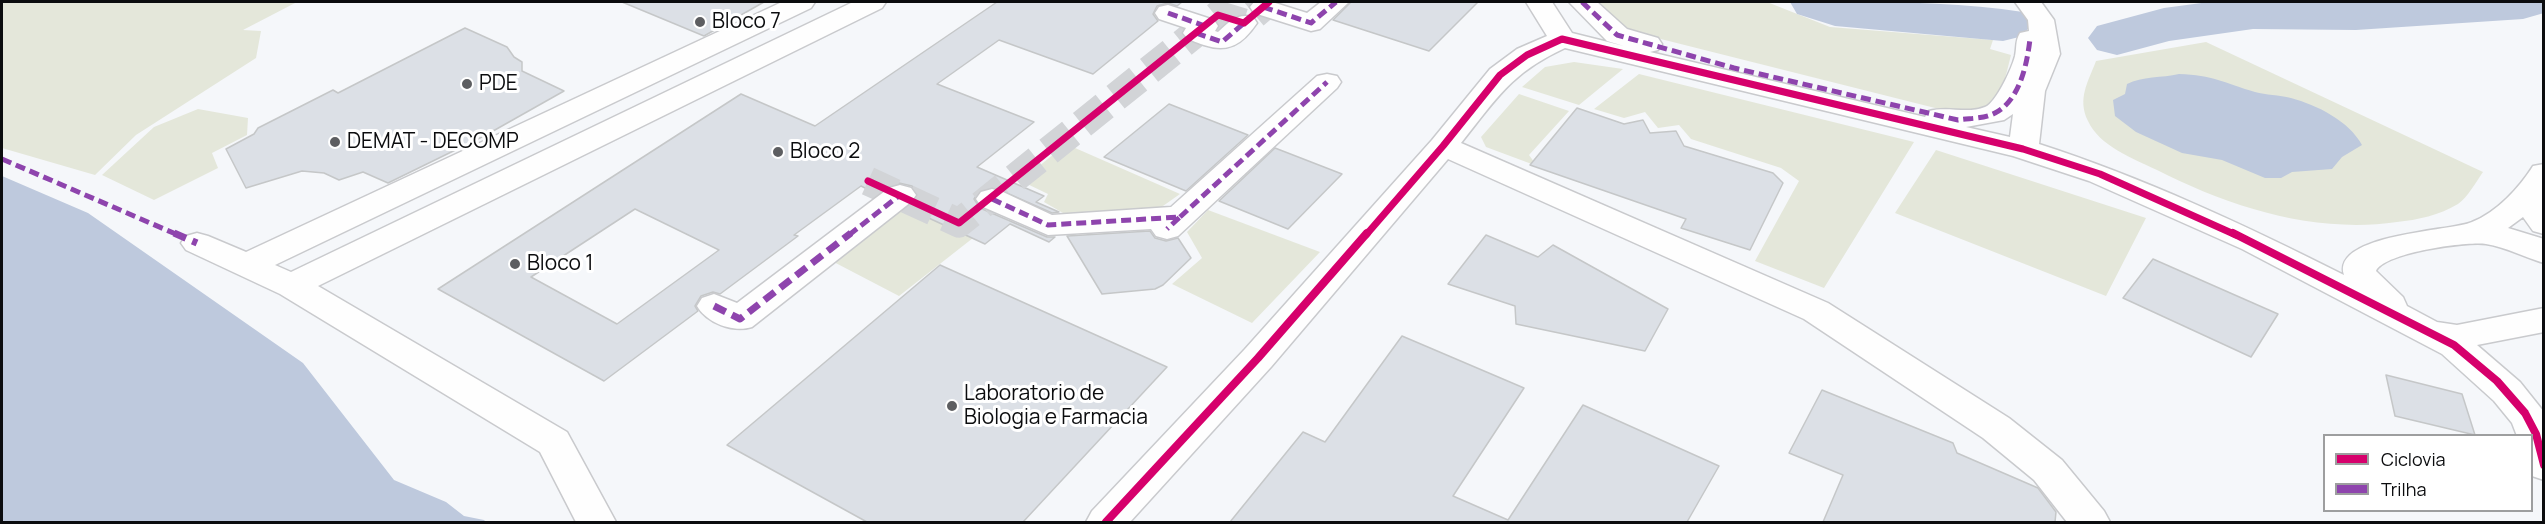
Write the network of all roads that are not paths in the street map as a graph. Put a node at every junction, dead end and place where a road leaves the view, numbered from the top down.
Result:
1 (802, 2) edge
2 (873, 2) edge
3 (1336, 2) edge
4 (1539, 2) edge
5 (1582, 2) edge
6 (2028, 2) edge
7 (1167, 13) dead end
8 (1562, 39) junction
9 (2030, 39) dead end
10 (1327, 82) dead end
11 (1443, 146) junction
12 (2023, 149) junction
13 (900, 195) dead end
14 (992, 198) dead end
15 (2538, 199) edge
16 (2479, 233) junction
17 (197, 243) dead end
18 (2253, 243) junction
19 (2544, 252) edge
20 (247, 265) junction
21 (2359, 272) junction
22 (292, 286) junction
23 (714, 306) dead end
24 (2544, 320) edge
25 (2435, 334) junction
26 (2544, 465) edge
27 (596, 522) edge
28 (1106, 522) edge
29 (2090, 522) edge

1 - 20 street
2 - 22 street
3 - 7 street
4 - 8 street
5 - 9 street
6 - 12 street
8 - 11 street
8 - 12 street
10 - 14 street
11 - 28 street
11 - 29 street
12 - 18 street
13 - 23 street
15 - 16 street
16 - 19 street
16 - 21 street
17 - 20 street
18 - 21 street
18 - 25 street
20 - 22 street
21 - 25 street
22 - 27 street
24 - 25 street
25 - 26 street

